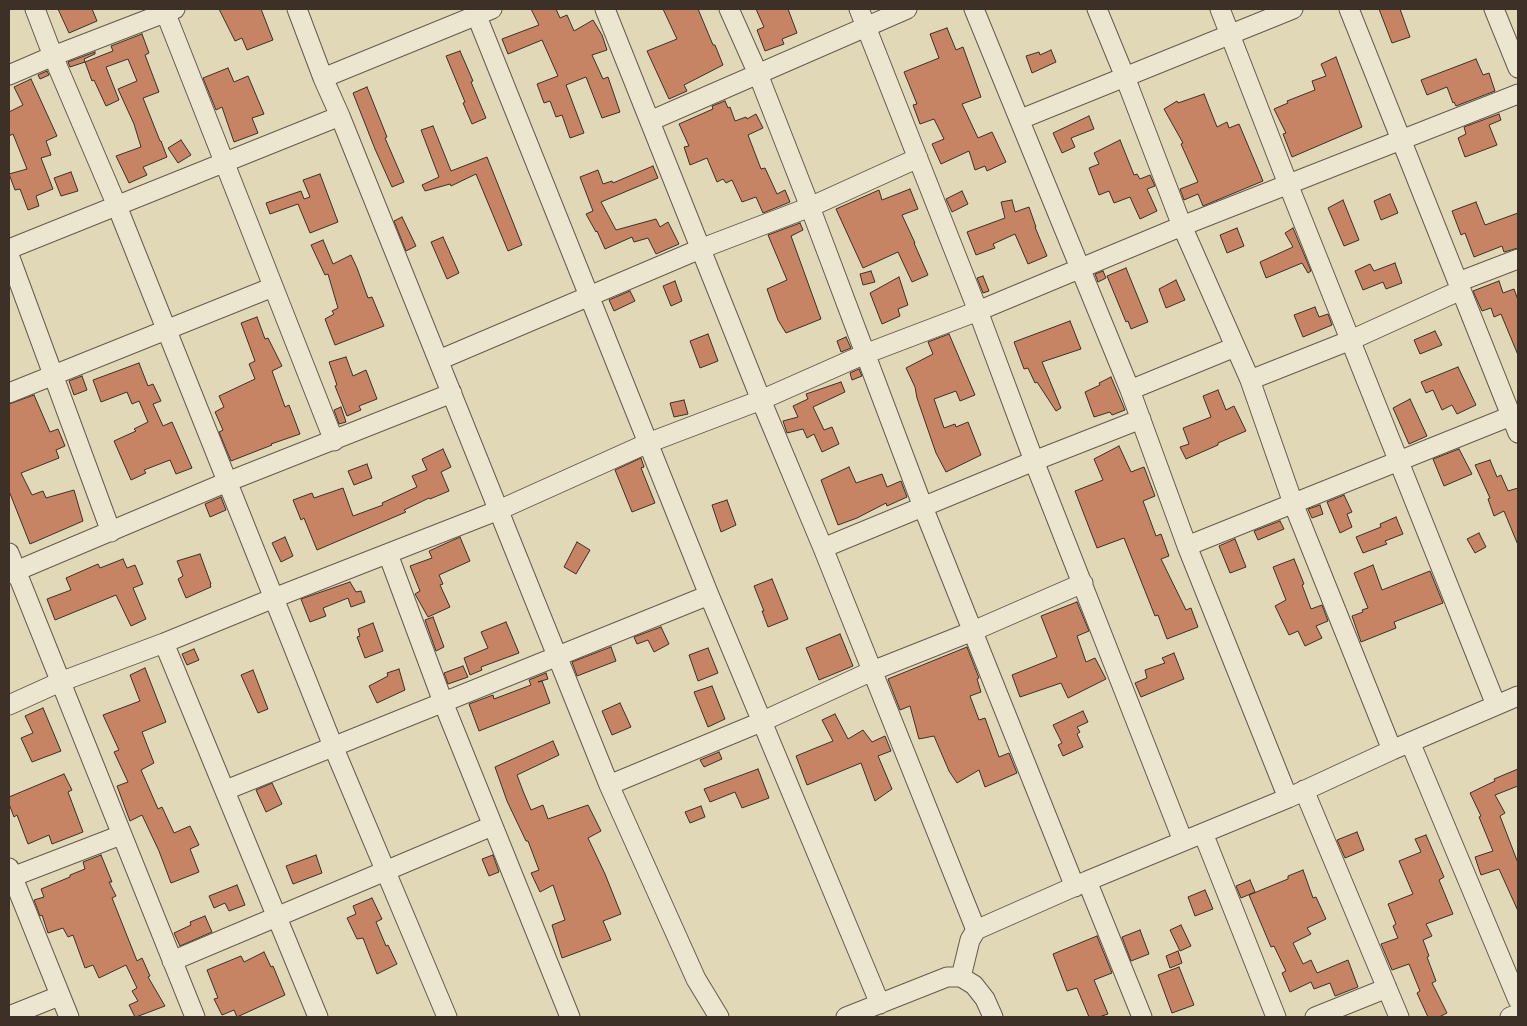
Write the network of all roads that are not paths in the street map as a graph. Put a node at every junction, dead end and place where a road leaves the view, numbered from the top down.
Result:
1 (35, 9) edge
2 (297, 9) edge
3 (605, 9) edge
4 (729, 9) edge
5 (859, 9) edge
6 (907, 9) edge
7 (974, 9) edge
8 (1097, 9) edge
9 (1220, 9) edge
10 (1293, 9) edge
11 (1349, 9) edge
12 (1494, 9) edge
13 (169, 10) edge
14 (481, 11) edge
15 (866, 27) junction
16 (1231, 34) junction
17 (1514, 46) edge
18 (53, 56) junction
19 (1518, 68) edge
20 (758, 74) junction
21 (9, 75) edge
22 (1125, 76) junction
23 (323, 78) junction
24 (1518, 94) edge
25 (340, 116) junction
26 (1020, 119) junction
27 (650, 121) junction
28 (1402, 139) junction
29 (918, 158) junction
30 (226, 162) junction
31 (1288, 184) junction
32 (117, 206) junction
33 (810, 207) junction
34 (1182, 226) junction
35 (9, 249) edge
36 (700, 249) junction
37 (9, 255) edge
38 (1518, 260) edge
39 (1079, 268) junction
40 (1460, 286) junction
41 (273, 287) junction
42 (590, 295) junction
43 (978, 311) junction
44 (166, 330) junction
45 (1351, 340) junction
46 (1235, 347) junction
47 (865, 354) junction
48 (438, 360) junction
49 (53, 376) junction
50 (1250, 380) junction
51 (1130, 390) junction
52 (9, 393) edge
53 (452, 393) junction
54 (760, 400) junction
55 (1141, 419) junction
56 (1515, 425) edge
57 (334, 441) junction
58 (648, 443) junction
59 (1034, 461) junction
60 (1398, 461) junction
61 (227, 482) junction
62 (1293, 503) junction
63 (922, 507) junction
64 (499, 510) junction
65 (111, 532) junction
66 (1187, 546) junction
67 (823, 548) junction
68 (9, 553) edge
69 (388, 554) junction
70 (12, 572) edge
71 (1082, 583) junction
72 (709, 595) junction
73 (274, 598) junction
74 (973, 631) junction
75 (164, 643) junction
76 (557, 657) junction
77 (872, 671) junction
78 (60, 682) junction
79 (1518, 696) edge
80 (443, 702) junction
81 (9, 705) edge
82 (1496, 705) junction
83 (761, 722) junction
84 (1410, 742) junction
85 (333, 746) junction
86 (1392, 750) junction
87 (609, 785) junction
88 (226, 790) junction
89 (1296, 794) junction
90 (492, 826) junction
91 (1203, 833) junction
92 (121, 835) junction
93 (1183, 841) junction
94 (385, 870) junction
95 (10, 873) edge
96 (1081, 884) junction
97 (277, 916) junction
98 (976, 930) junction
99 (172, 961) junction
100 (961, 976) junction
101 (1387, 988) junction
102 (60, 996) junction
103 (1518, 1000) edge
104 (880, 1004) junction
105 (1518, 1014) edge
106 (9, 1016) edge
107 (69, 1017) edge
108 (195, 1017) edge
109 (318, 1017) edge
110 (447, 1017) edge
111 (570, 1017) edge
112 (719, 1017) edge
113 (849, 1017) edge
114 (992, 1017) edge
115 (1142, 1017) edge
116 (1276, 1017) edge
117 (1314, 1017) edge
118 (1399, 1017) edge
119 (1510, 1017) edge

1 - 18 street
2 - 23 street
3 - 27 street
4 - 20 street
5 - 15 street
6 - 15 street
7 - 26 street
8 - 22 street
9 - 16 street
10 - 16 street
11 - 28 street
12 - 17 street
13 - 18 street
13 - 30 street
14 - 23 street
14 - 42 street
15 - 20 street
15 - 29 street
16 - 22 street
16 - 31 street
17 - 19 street
18 - 21 street
18 - 32 street
20 - 27 street
20 - 33 street
22 - 26 street
22 - 34 street
23 - 25 street
24 - 28 street
25 - 30 street
25 - 48 street
26 - 39 street
27 - 36 street
28 - 31 street
28 - 40 street
29 - 33 street
29 - 43 street
30 - 32 street
30 - 41 street
31 - 34 street
31 - 45 street
32 - 35 street
32 - 44 street
33 - 36 street
33 - 47 street
34 - 39 street
34 - 46 street
36 - 42 street
36 - 54 street
37 - 49 street
38 - 40 street
39 - 43 street
39 - 51 street
40 - 45 street
40 - 56 street
41 - 44 street
41 - 57 street
42 - 48 street
42 - 58 street
43 - 47 street
43 - 59 street
44 - 49 street
44 - 61 street
45 - 50 street
45 - 60 street
46 - 50 street
46 - 51 street
47 - 54 street
47 - 63 street
48 - 53 street
49 - 52 street
49 - 65 street
50 - 62 street
51 - 55 street
53 - 57 street
53 - 64 street
54 - 58 street
54 - 67 street
55 - 59 street
55 - 66 street
56 - 60 street
57 - 61 street
58 - 64 street
58 - 72 street
59 - 63 street
59 - 71 street
60 - 62 street
60 - 82 street
61 - 65 street
61 - 73 street
62 - 66 street
62 - 86 street
63 - 67 street
63 - 74 street
64 - 69 street
64 - 76 street
65 - 70 street
66 - 89 street
67 - 77 street
68 - 70 street
69 - 73 street
69 - 80 street
70 - 78 street
71 - 74 street
71 - 93 street
72 - 76 street
72 - 83 street
73 - 75 street
73 - 85 street
74 - 77 street
74 - 96 street
75 - 78 street
75 - 88 street
76 - 80 street
76 - 87 street
77 - 83 street
77 - 98 street
78 - 81 street
78 - 92 street
79 - 82 street
80 - 85 street
80 - 90 street
82 - 84 street
83 - 87 street
83 - 104 street
84 - 86 street
84 - 103 street
85 - 88 street
85 - 94 street
86 - 89 street
87 - 112 street
88 - 97 street
89 - 91 street
89 - 101 street
90 - 94 street
90 - 111 street
91 - 93 street
91 - 116 street
92 - 95 street
92 - 99 street
93 - 96 street
94 - 97 street
94 - 110 street
95 - 102 street
96 - 98 street
96 - 115 street
97 - 99 street
97 - 109 street
98 - 100 street
99 - 108 street
100 - 104 street
100 - 114 street
101 - 117 street
101 - 118 street
102 - 106 street
102 - 107 street
104 - 113 street
105 - 119 street

